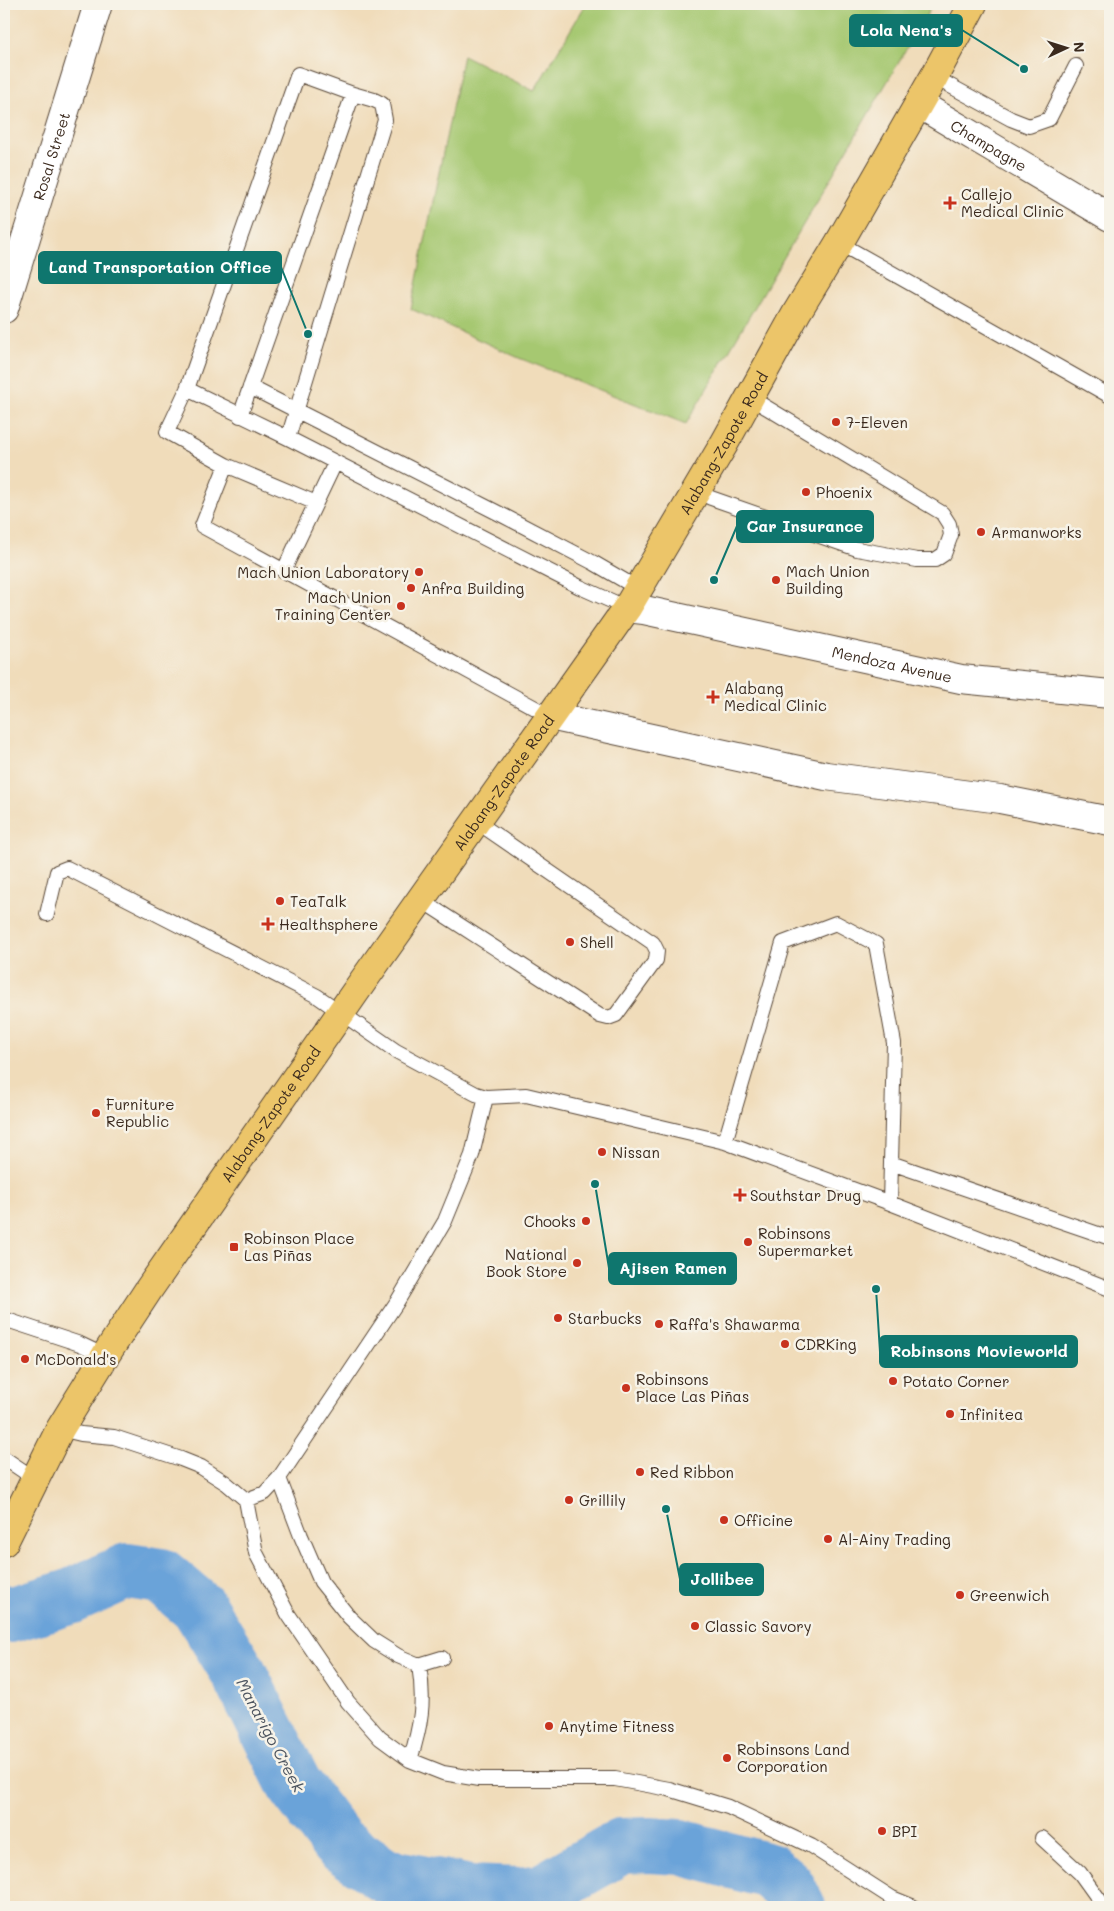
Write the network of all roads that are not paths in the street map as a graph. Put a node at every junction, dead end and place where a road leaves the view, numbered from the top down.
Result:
1 (98, 4) edge
2 (973, 4) edge
3 (1076, 66) dead end
4 (934, 78) junction
5 (353, 94) junction
6 (919, 104) junction
7 (1110, 216) edge
8 (839, 243) junction
9 (4, 308) edge
10 (250, 387) junction
11 (187, 389) junction
12 (749, 396) junction
13 (1110, 396) edge
14 (296, 411) junction
15 (240, 416) junction
16 (288, 438) junction
17 (335, 463) junction
18 (226, 465) junction
19 (696, 491) junction
20 (316, 503) junction
21 (284, 570) junction
22 (632, 598) junction
23 (1110, 694) edge
24 (550, 716) junction
25 (1110, 821) edge
26 (477, 822) junction
27 (421, 900) junction
28 (47, 914) dead end
29 (341, 1014) junction
30 (486, 1097) junction
31 (725, 1142) junction
32 (891, 1163) junction
33 (890, 1203) junction
34 (1110, 1238) edge
35 (1110, 1289) edge
36 (4, 1319) edge
37 (105, 1356) junction
38 (60, 1429) junction
39 (4, 1458) edge
40 (279, 1478) junction
41 (35, 1479) junction
42 (246, 1500) junction
43 (4, 1542) edge
44 (442, 1658) dead end
45 (419, 1666) junction
46 (410, 1760) junction
47 (1042, 1838) dead end
48 (1106, 1904) edge
49 (914, 1907) edge
50 (1088, 1907) edge

1 - 9 street, Rosal Street
2 - 4 highway, Alabang-Zapote Road
3 - 4 lane
4 - 6 highway, Alabang-Zapote Road
5 - 10 lane
5 - 11 lane
5 - 14 lane
6 - 7 street, Champagne
6 - 8 highway, Alabang-Zapote Road
8 - 12 highway, Alabang-Zapote Road
8 - 13 lane
10 - 14 lane
10 - 15 lane
11 - 15 lane
11 - 18 lane
12 - 19 highway, Alabang-Zapote Road
12 - 19 lane
14 - 16 lane
14 - 22 lane
15 - 16 lane
16 - 17 lane
17 - 20 lane
17 - 22 lane
18 - 20 lane
18 - 21 lane
19 - 22 highway, Alabang-Zapote Road
20 - 21 lane
21 - 24 lane
22 - 23 street, Mendoza Avenue
22 - 24 highway, Alabang-Zapote Road
24 - 25 street
24 - 26 highway, Alabang-Zapote Road
26 - 27 highway, Alabang-Zapote Road
26 - 27 lane
27 - 29 highway, Alabang-Zapote Road
28 - 29 lane
29 - 30 lane
29 - 37 highway, Alabang-Zapote Road
30 - 31 lane
30 - 40 lane
31 - 32 lane
31 - 33 lane
32 - 33 lane
32 - 34 lane
33 - 35 lane
36 - 37 lane
37 - 38 highway, Alabang-Zapote Road
38 - 41 highway, Alabang-Zapote Road
38 - 42 lane
39 - 41 lane
40 - 42 lane
40 - 45 lane
41 - 43 highway, Alabang-Zapote Road
42 - 46 lane
44 - 45 lane
45 - 46 lane
46 - 49 lane
47 - 48 lane
48 - 50 lane

